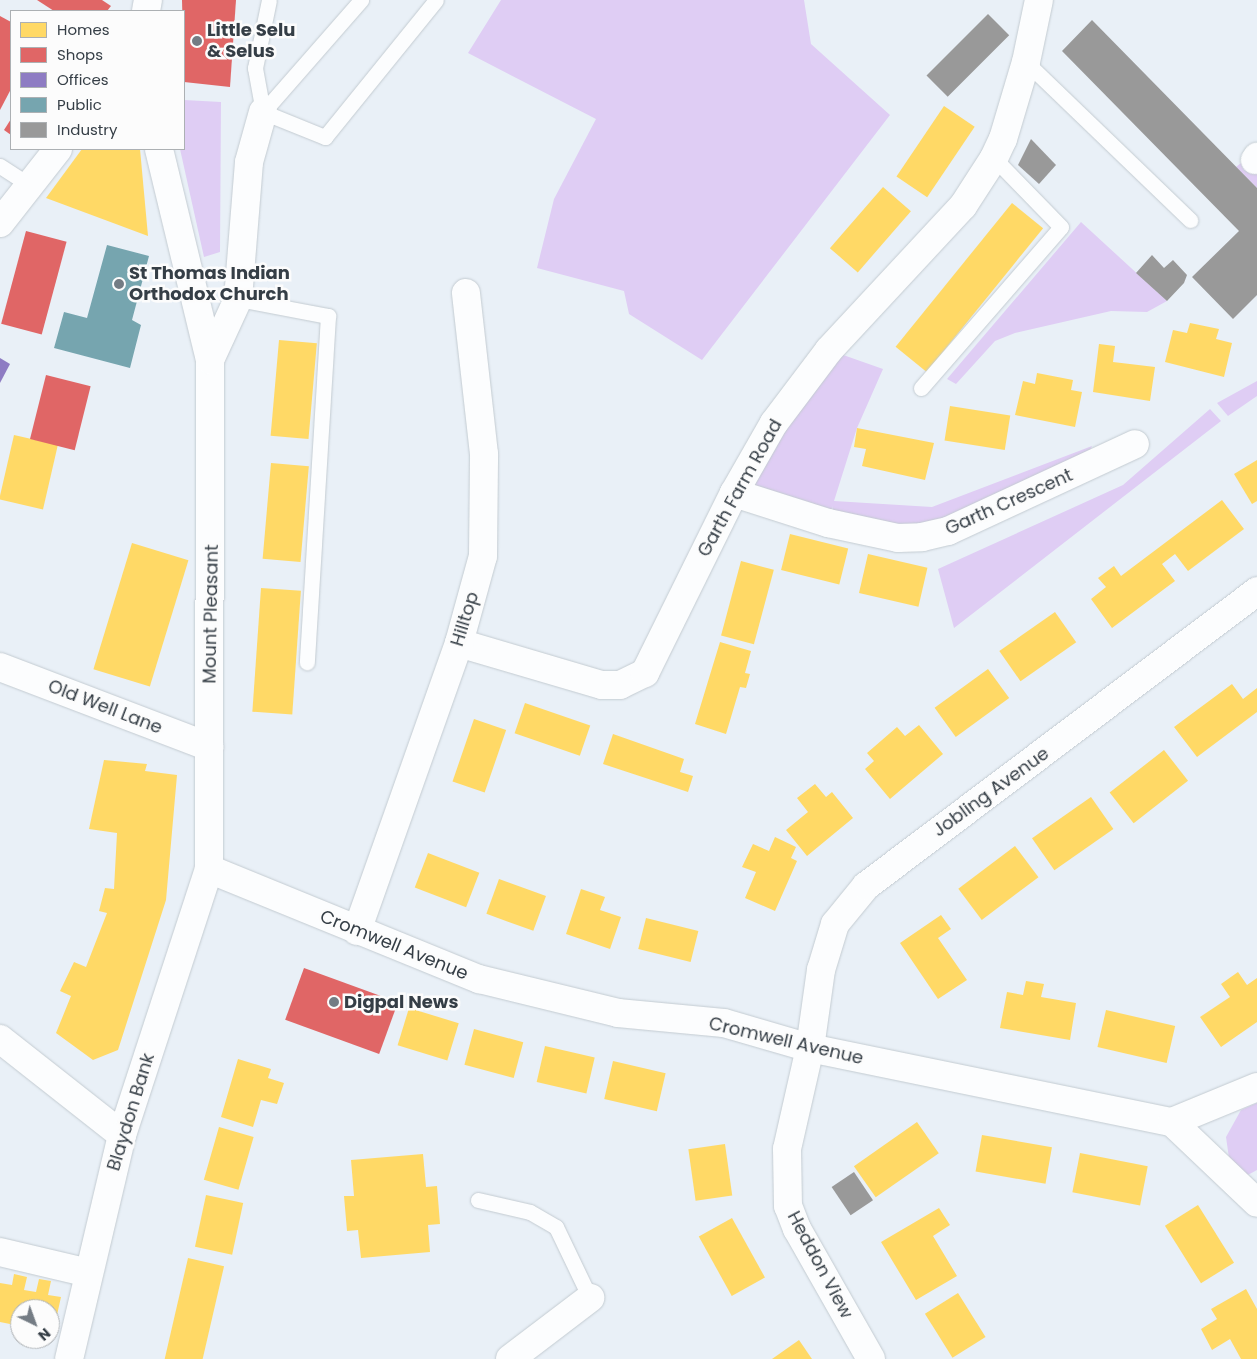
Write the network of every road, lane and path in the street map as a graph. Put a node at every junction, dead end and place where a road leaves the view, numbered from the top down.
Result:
1 (269, 0) edge
2 (361, 0) edge
3 (436, 0) edge
4 (1040, 0) edge
5 (1026, 62) junction
6 (263, 112) junction
7 (57, 150) edge
8 (159, 150) edge
9 (994, 158) junction
10 (0, 166) edge
11 (29, 185) junction
12 (1190, 220) dead end
13 (0, 223) edge
14 (466, 293) dead end
15 (238, 299) junction
16 (210, 360) junction
17 (921, 388) dead end
18 (1135, 444) dead end
19 (734, 493) junction
20 (1257, 591) edge
21 (459, 643) junction
22 (307, 662) dead end
23 (0, 667) edge
24 (209, 747) junction
25 (209, 869) junction
26 (357, 931) junction
27 (0, 1039) edge
28 (810, 1048) junction
29 (1257, 1087) edge
30 (1172, 1122) junction
31 (122, 1135) junction
32 (478, 1200) dead end
33 (1257, 1203) edge
34 (0, 1252) edge
35 (89, 1273) junction
36 (590, 1298) joint
37 (69, 1359) edge
38 (510, 1359) edge
39 (871, 1359) edge

1 - 6 lane
2 - 6 lane
3 - 6 lane
4 - 5 street, Garth Farm Road
5 - 9 street, Garth Farm Road
5 - 12 lane
6 - 15 street
7 - 11 street
8 - 16 street
9 - 17 lane
9 - 19 street, Garth Farm Road
10 - 11 lane
11 - 13 street
14 - 21 street, Hilltop
15 - 16 street
15 - 22 lane
16 - 24 street, Mount Pleasant
18 - 19 street, Garth Crescent
19 - 21 street, Garth Farm Road
20 - 28 street, Jobling Avenue
21 - 26 street, Hilltop
23 - 24 street, Old Well Lane
24 - 25 street, Mount Pleasant
25 - 26 street, Cromwell Avenue
25 - 31 street, Blaydon Bank
26 - 28 street, Cromwell Avenue
27 - 31 street
28 - 30 street, Cromwell Avenue
28 - 39 street, Heddon View
29 - 30 street
30 - 33 street
31 - 35 street, Blaydon Bank
32 - 36 lane
34 - 35 street
35 - 37 street, Blaydon Bank
36 - 38 street

